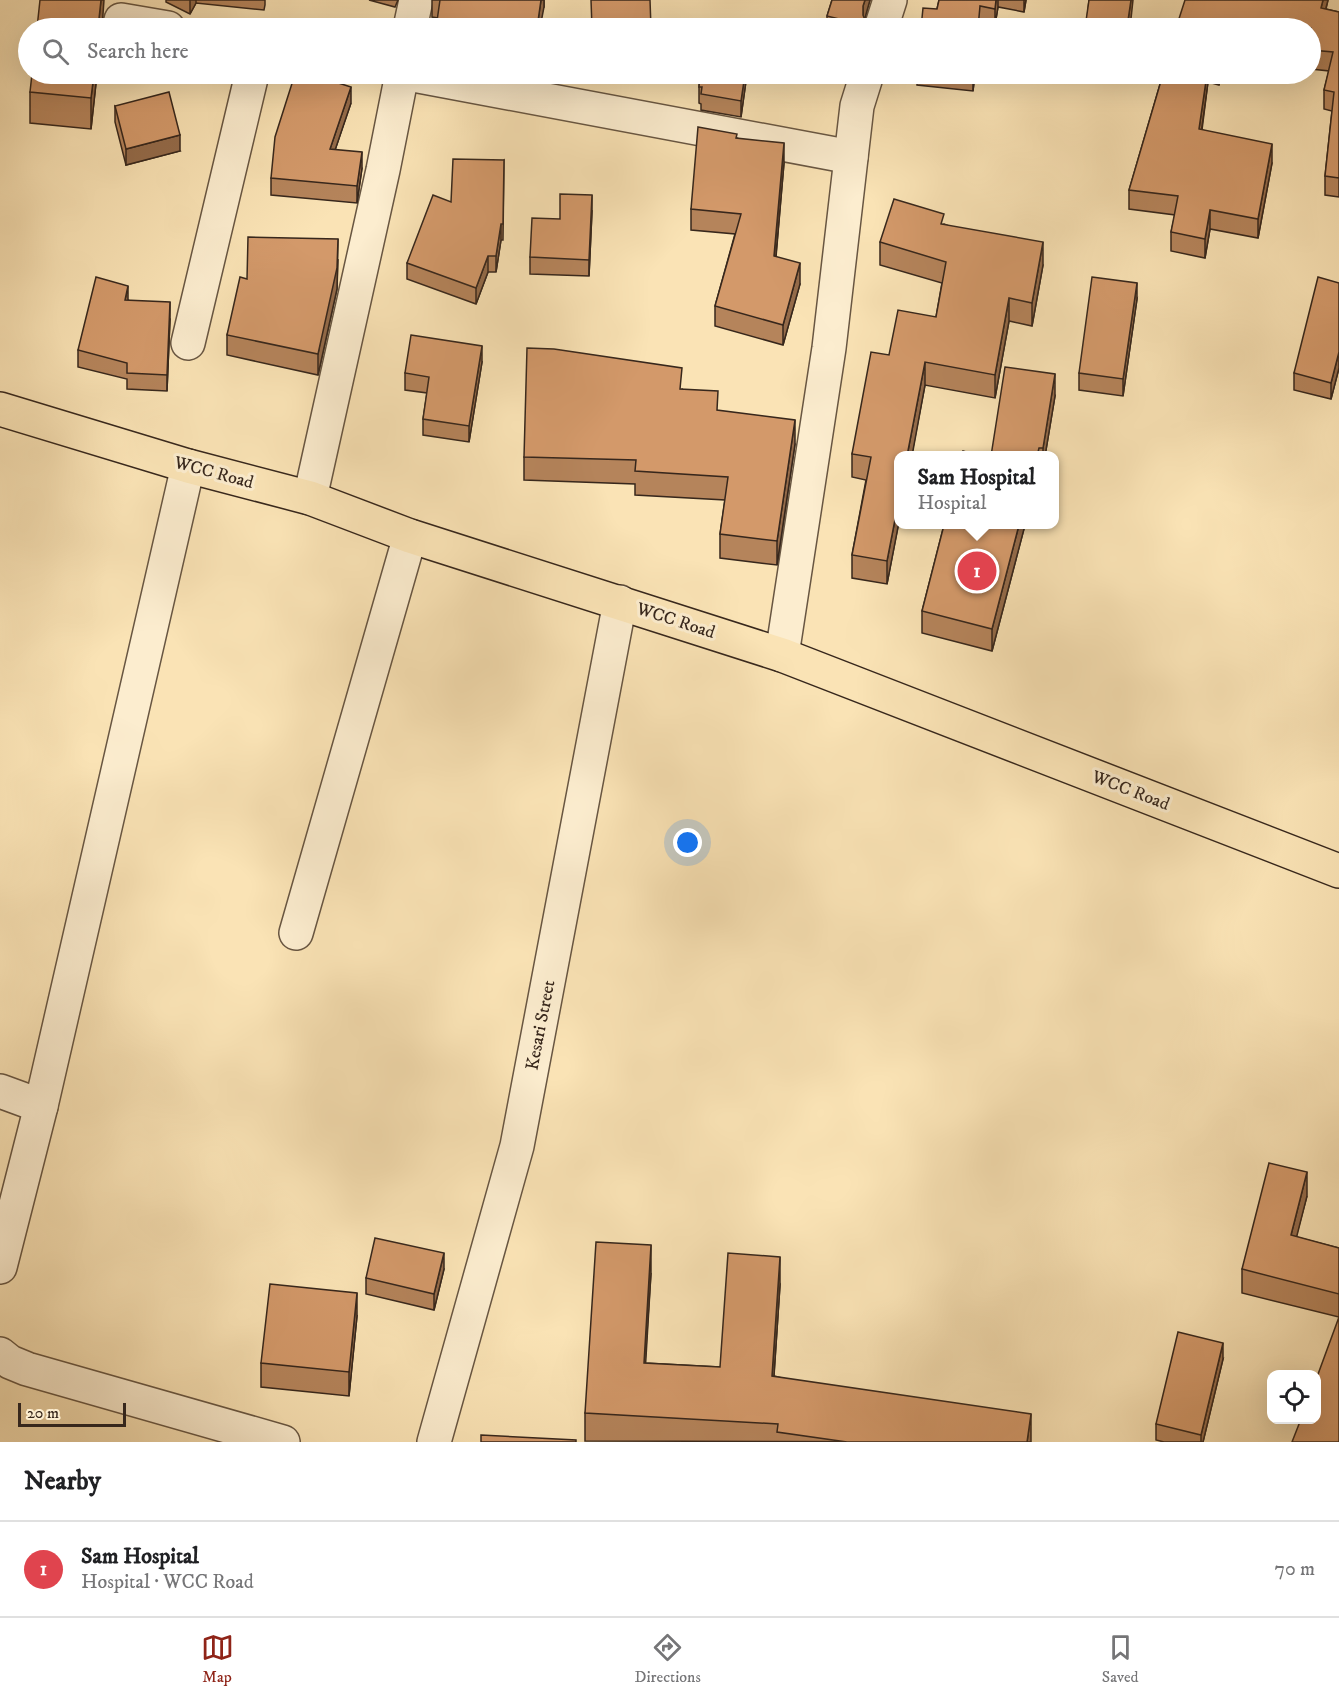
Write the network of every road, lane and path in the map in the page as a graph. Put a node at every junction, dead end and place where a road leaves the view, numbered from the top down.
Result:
1 (416, 0) edge
2 (890, 0) edge
3 (412, 18) edge
4 (884, 18) edge
5 (250, 84) edge
6 (400, 84) edge
7 (461, 84) edge
8 (864, 84) edge
9 (851, 157) junction
10 (188, 343) dead end
11 (0, 409) edge
12 (188, 466) junction
13 (310, 498) junction
14 (410, 536) junction
15 (620, 602) junction
16 (782, 655) junction
17 (1339, 871) edge
18 (296, 933) dead end
19 (0, 1091) edge
20 (41, 1106) junction
21 (0, 1267) edge
22 (0, 1353) edge
23 (283, 1442) edge
24 (434, 1442) edge

1 - 3 street
2 - 4 street
5 - 10 street
6 - 13 street
7 - 9 street
8 - 9 street
9 - 16 street
11 - 12 main road, WCC Road
12 - 13 main road, WCC Road
12 - 20 street
13 - 14 main road, WCC Road
14 - 15 main road, WCC Road
14 - 18 street
15 - 16 main road, WCC Road
15 - 24 street, Kesari Street
16 - 17 main road, WCC Road
19 - 20 street
20 - 21 street
22 - 23 street

